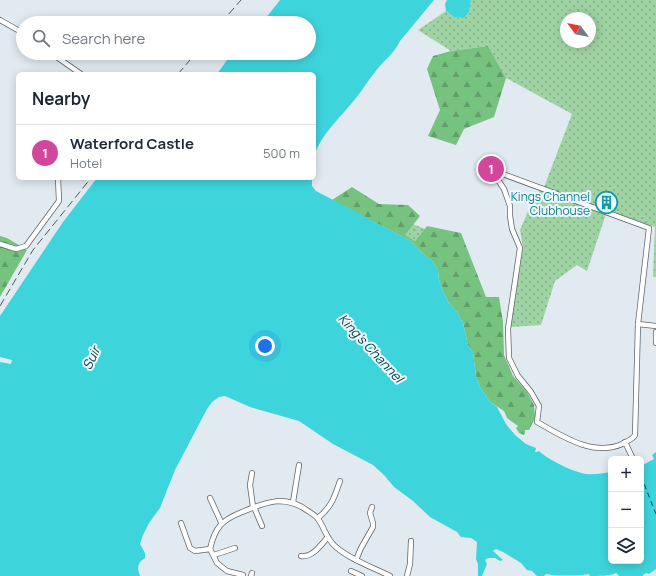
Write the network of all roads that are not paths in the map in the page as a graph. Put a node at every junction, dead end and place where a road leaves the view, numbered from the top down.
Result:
1 (0, 20) edge
2 (16, 29) edge
3 (61, 60) edge
4 (78, 72) edge
5 (58, 180) edge
6 (0, 244) edge
7 (638, 324) junction
8 (656, 326) edge
9 (656, 332) edge
10 (656, 343) edge
11 (625, 442) junction
12 (632, 456) edge
13 (299, 465) dead end
14 (252, 473) dead end
15 (340, 481) dead end
16 (210, 498) dead end
17 (293, 502) junction
18 (254, 507) junction
19 (372, 507) dead end
20 (318, 518) junction
21 (221, 522) junction
22 (181, 523) dead end
23 (262, 526) dead end
24 (327, 538) junction
25 (411, 541) dead end
26 (235, 548) dead end
27 (210, 549) junction
28 (214, 555) junction
29 (301, 556) dead end
30 (356, 560) junction
31 (351, 571) dead end
32 (243, 575) edge
33 (362, 576) edge
34 (390, 576) edge
35 (407, 576) edge

1 - 2 street
3 - 4 street
5 - 6 street
7 - 8 street
7 - 11 street
7 - 11 street
9 - 10 street
11 - 12 street
13 - 17 street
14 - 18 street
15 - 20 street
16 - 21 street
17 - 18 street
17 - 20 street
18 - 21 street
18 - 23 street
19 - 30 street
20 - 24 street
21 - 27 street
22 - 27 street
24 - 29 street
24 - 30 street
25 - 35 street
26 - 28 street
27 - 28 street
28 - 32 street
30 - 34 street
31 - 33 street

